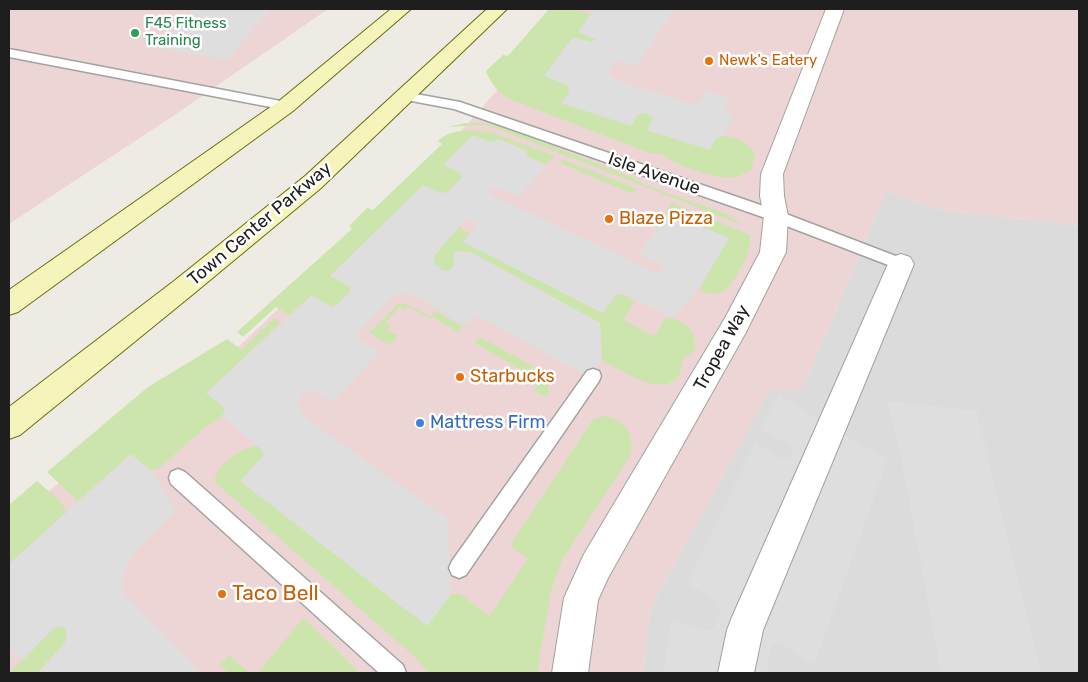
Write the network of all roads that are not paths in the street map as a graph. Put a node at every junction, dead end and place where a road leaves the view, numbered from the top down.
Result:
1 (402, 9) edge
2 (498, 9) edge
3 (835, 9) edge
4 (9, 54) edge
5 (405, 96) junction
6 (286, 106) junction
7 (776, 216) junction
8 (901, 264) joint
9 (9, 304) edge
10 (593, 376) dead end
11 (9, 425) edge
12 (178, 478) dead end
13 (459, 568) dead end
14 (395, 673) edge
15 (570, 673) edge
16 (736, 673) edge

1 - 6 main road
2 - 5 main road, Town Center Parkway
3 - 7 street, Tropea Way
4 - 6 lane
5 - 7 lane, Isle Avenue
5 - 11 main road, Town Center Parkway
6 - 9 main road
7 - 8 lane, Isle Avenue
7 - 15 street, Tropea Way
8 - 16 street
10 - 13 lane
12 - 14 lane

